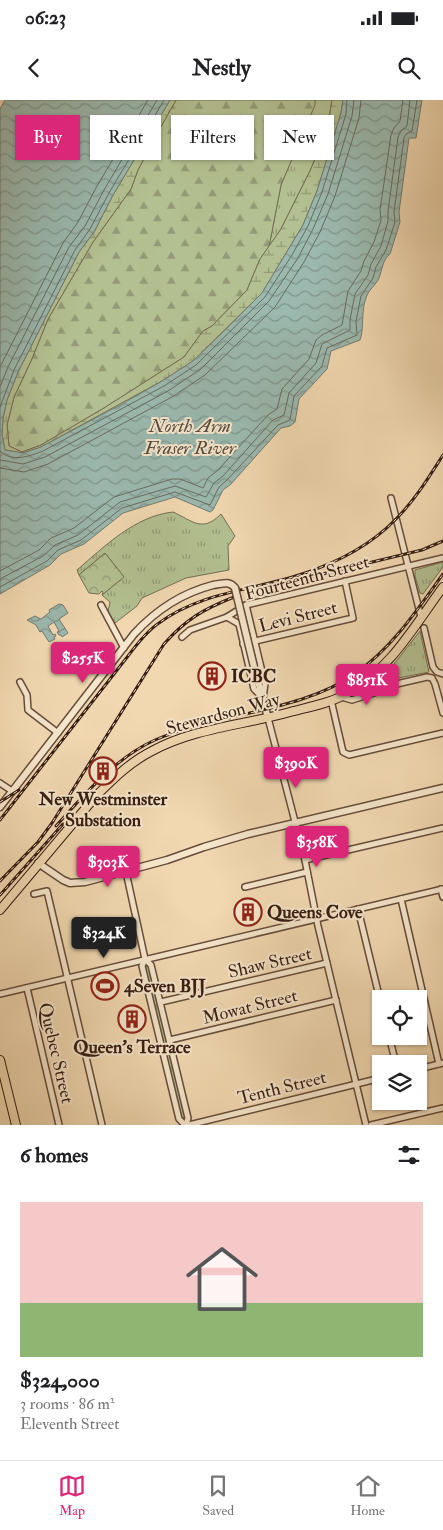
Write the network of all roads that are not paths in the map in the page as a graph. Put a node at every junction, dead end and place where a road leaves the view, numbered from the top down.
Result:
1 (391, 498) dead end
2 (443, 558) edge
3 (409, 567) junction
4 (345, 581) junction
5 (443, 587) edge
6 (101, 605) dead end
7 (246, 605) junction
8 (227, 617) junction
9 (421, 617) junction
10 (424, 628) dead end
11 (182, 637) dead end
12 (254, 642) junction
13 (243, 644) junction
14 (124, 648) junction
15 (442, 674) edge
16 (20, 682) dead end
17 (340, 697) junction
18 (263, 698) junction
19 (331, 700) junction
20 (443, 713) edge
21 (268, 718) junction
22 (58, 733) junction
23 (443, 733) edge
24 (0, 783) edge
25 (443, 788) edge
26 (12, 792) junction
27 (0, 807) edge
28 (294, 824) junction
29 (443, 828) edge
30 (305, 860) junction
31 (38, 863) junction
32 (126, 872) junction
33 (307, 872) junction
34 (245, 887) dead end
35 (442, 889) edge
36 (34, 894) dead end
37 (443, 897) edge
38 (400, 899) junction
39 (358, 909) junction
40 (0, 910) edge
41 (317, 919) junction
42 (146, 959) junction
43 (328, 964) junction
44 (67, 978) junction
45 (27, 988) junction
46 (378, 990) edge
47 (0, 994) edge
48 (336, 1000) junction
49 (161, 1002) junction
50 (170, 1040) junction
51 (0, 1060) edge
52 (441, 1064) edge
53 (427, 1067) edge
54 (372, 1080) edge
55 (356, 1084) junction
56 (443, 1108) edge
57 (16, 1125) edge
58 (59, 1125) edge
59 (102, 1125) edge
60 (187, 1125) edge
61 (366, 1125) edge
62 (371, 1125) edge

1 - 3 street
2 - 3 street, Fourteenth Street
3 - 4 street, Fourteenth Street
3 - 9 street
4 - 7 street, Fourteenth Street
4 - 12 street, Levi Street
5 - 9 main road, Stewardson Way
6 - 14 street
7 - 8 street, Fourteenth Street
7 - 12 street
8 - 11 street, Fourteenth Street
8 - 13 street
9 - 17 main road, Stewardson Way
10 - 15 street
12 - 13 street, Levi Street
12 - 18 street
13 - 18 street
14 - 18 street, bridge
14 - 22 street
16 - 22 street
17 - 19 main road, Stewardson Way
17 - 20 street
18 - 21 street
19 - 21 main road, Stewardson Way
19 - 23 street
21 - 28 street
21 - 31 main road, Stewardson Way
22 - 26 street
24 - 26 street
25 - 28 street
26 - 27 street
28 - 30 street
28 - 32 street
29 - 30 street
30 - 33 street
31 - 32 street
31 - 40 main road, Stewardson Way
32 - 42 street
33 - 34 street
33 - 41 street
35 - 37 street
35 - 38 street
36 - 44 street
38 - 39 street
38 - 52 street
39 - 41 street
39 - 46 street
41 - 42 street
41 - 43 street
42 - 44 street
42 - 49 street
42 - 60 street
43 - 48 street
43 - 49 street, Shaw Street
44 - 45 street
44 - 59 street
45 - 47 street
45 - 58 street, Quebec Street
48 - 50 street, Mowat Street
48 - 55 street
49 - 50 street
50 - 60 street
51 - 57 main road
52 - 53 street
54 - 55 street, Tenth Street
55 - 60 street, Tenth Street
55 - 61 street
56 - 62 street

